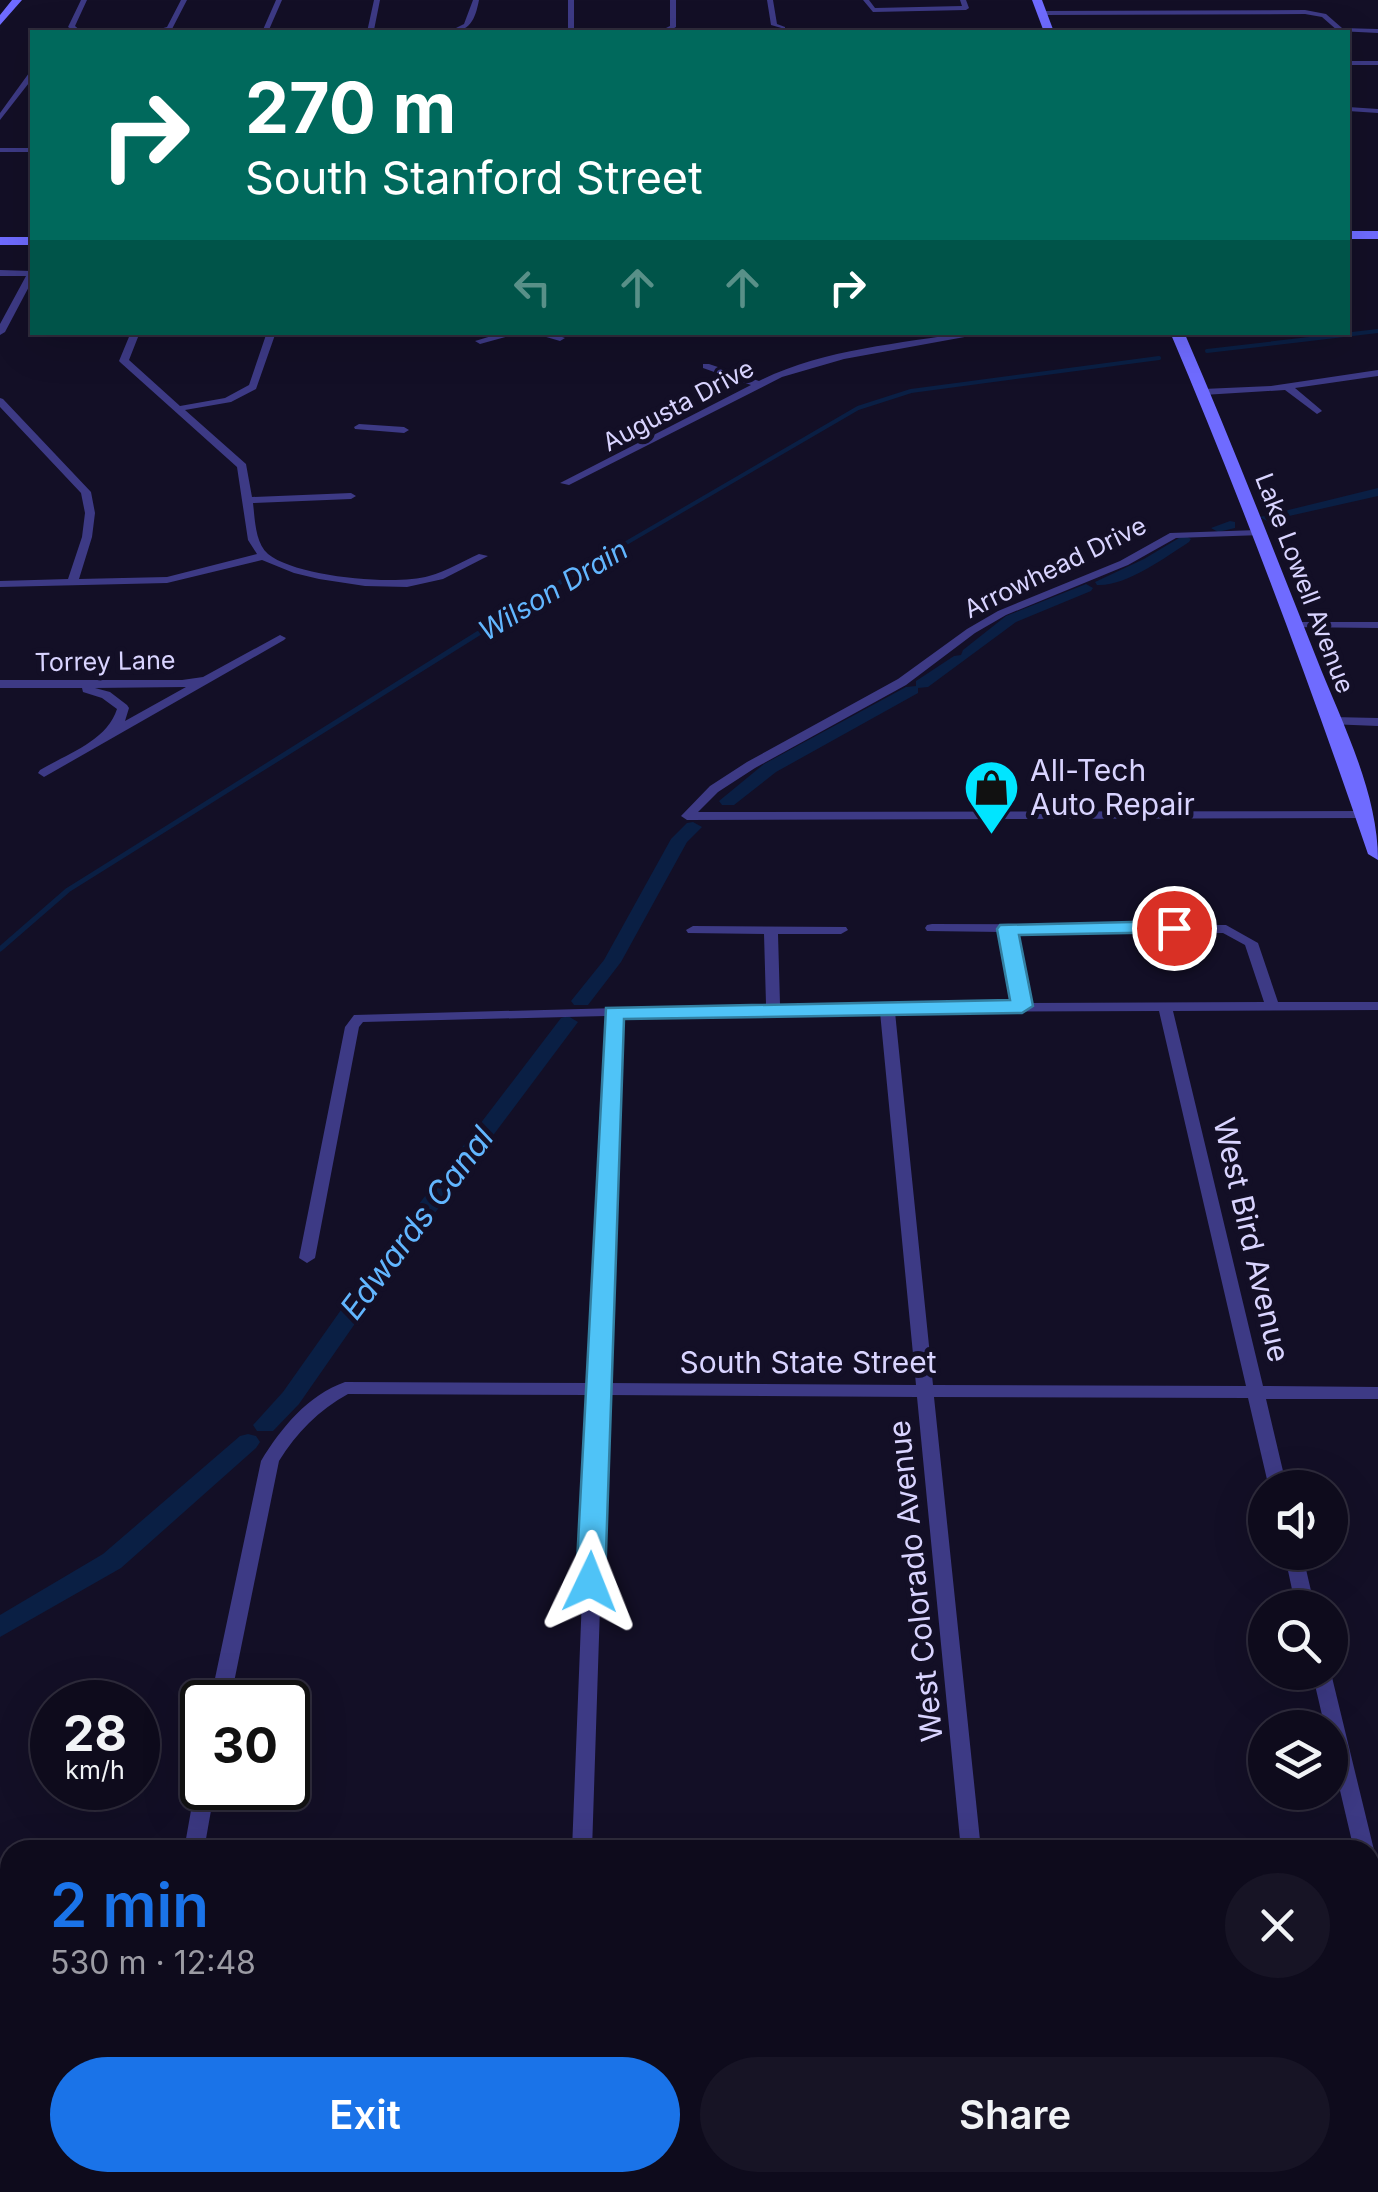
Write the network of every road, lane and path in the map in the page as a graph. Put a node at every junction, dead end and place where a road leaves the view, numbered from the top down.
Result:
1 (17, 0) edge
2 (84, 0) edge
3 (184, 0) edge
4 (279, 0) edge
5 (377, 0) edge
6 (476, 0) edge
7 (572, 0) edge
8 (673, 0) edge
9 (770, 0) edge
10 (866, 0) edge
11 (963, 0) edge
12 (1036, 0) edge
13 (1042, 13) junction
14 (0, 22) edge
15 (783, 28) dead end
16 (76, 30) edge
17 (161, 30) edge
18 (266, 30) edge
19 (370, 30) edge
20 (464, 30) edge
21 (571, 30) edge
22 (667, 30) edge
23 (1048, 30) edge
24 (1340, 30) edge
25 (1350, 30) edge
26 (1378, 31) edge
27 (1350, 63) edge
28 (1378, 64) edge
29 (30, 77) edge
30 (1350, 110) edge
31 (1378, 110) edge
32 (0, 118) edge
33 (0, 150) edge
34 (30, 150) edge
35 (1350, 235) edge
36 (1378, 235) edge
37 (30, 240) edge
38 (0, 241) edge
39 (0, 274) edge
40 (30, 274) edge
41 (30, 278) edge
42 (0, 332) edge
43 (135, 335) edge
44 (271, 335) edge
45 (507, 335) edge
46 (546, 335) edge
47 (970, 335) edge
48 (1178, 335) edge
49 (560, 338) dead end
50 (480, 341) dead end
51 (706, 366) dead end
52 (1378, 373) edge
53 (757, 384) junction
54 (1286, 386) junction
55 (1201, 388) junction
56 (0, 401) edge
57 (177, 410) junction
58 (1317, 410) dead end
59 (359, 427) dead end
60 (404, 430) dead end
61 (565, 483) dead end
62 (351, 496) dead end
63 (250, 500) junction
64 (1258, 534) junction
65 (263, 556) junction
66 (484, 556) dead end
67 (72, 583) junction
68 (0, 584) edge
69 (1293, 625) junction
70 (1378, 625) edge
71 (280, 638) dead end
72 (211, 678) junction
73 (0, 684) edge
74 (60, 684) junction
75 (1332, 721) junction
76 (1378, 722) edge
77 (102, 740) junction
78 (44, 773) dead end
79 (1363, 815) junction
80 (1378, 854) edge
81 (932, 928) dead end
82 (1008, 929) junction
83 (693, 930) dead end
84 (771, 930) junction
85 (842, 930) dead end
86 (1022, 1006) junction
87 (1272, 1006) junction
88 (1378, 1006) edge
89 (1166, 1007) junction
90 (773, 1008) junction
91 (888, 1008) junction
92 (613, 1012) junction
93 (307, 1258) dead end
94 (596, 1390) junction
95 (924, 1391) junction
96 (1256, 1392) junction
97 (1378, 1393) edge
98 (1274, 1470) edge
99 (225, 1680) edge
100 (1326, 1690) edge
101 (201, 1810) edge
102 (196, 1840) edge
103 (582, 1840) edge
104 (970, 1840) edge
105 (1362, 1840) edge

1 - 14 main road
2 - 16 street
3 - 17 street
4 - 18 street
5 - 19 street
6 - 20 street
7 - 21 street
8 - 22 street
9 - 15 street
10 - 11 street
12 - 13 main road
13 - 23 main road
13 - 24 street
25 - 26 street
27 - 28 street
29 - 32 street
30 - 31 street
33 - 34 street
35 - 36 main road
37 - 38 main road
39 - 40 street
41 - 42 street
43 - 57 street
44 - 57 street
45 - 50 street
46 - 49 street
47 - 53 street, Augusta Drive
48 - 55 main road, Lake Lowell Avenue
51 - 53 street
52 - 54 street
53 - 61 street, Augusta Drive
54 - 55 street
54 - 58 street
55 - 64 main road, Lake Lowell Avenue
56 - 67 street
57 - 63 street
59 - 60 street
62 - 63 street
63 - 65 street
64 - 69 main road, Lake Lowell Avenue
64 - 79 street, Arrowhead Drive
65 - 66 street
65 - 67 street
67 - 68 street
69 - 70 street
69 - 75 main road, Lake Lowell Avenue
71 - 72 street, Torrey Lane
72 - 74 street, Torrey Lane
72 - 77 street, Torrey Lane
73 - 74 street, Torrey Lane
74 - 77 street
75 - 76 street
75 - 79 main road, Lake Lowell Avenue
77 - 78 street, Torrey Lane
79 - 80 main road, Lake Lowell Avenue
81 - 82 street
82 - 86 street
82 - 87 street
83 - 84 street
84 - 85 street
84 - 90 street
86 - 89 street
86 - 91 street
87 - 88 street
87 - 89 street
89 - 96 street, West Bird Avenue
90 - 91 street
90 - 92 street
91 - 95 street, West Colorado Avenue
92 - 93 street
92 - 94 street
94 - 95 street, South State Street
94 - 99 street, South State Street
94 - 103 street
95 - 96 street, South State Street
95 - 104 street, West Colorado Avenue
96 - 97 street, South State Street
96 - 98 street, West Bird Avenue
100 - 105 street
101 - 102 street

